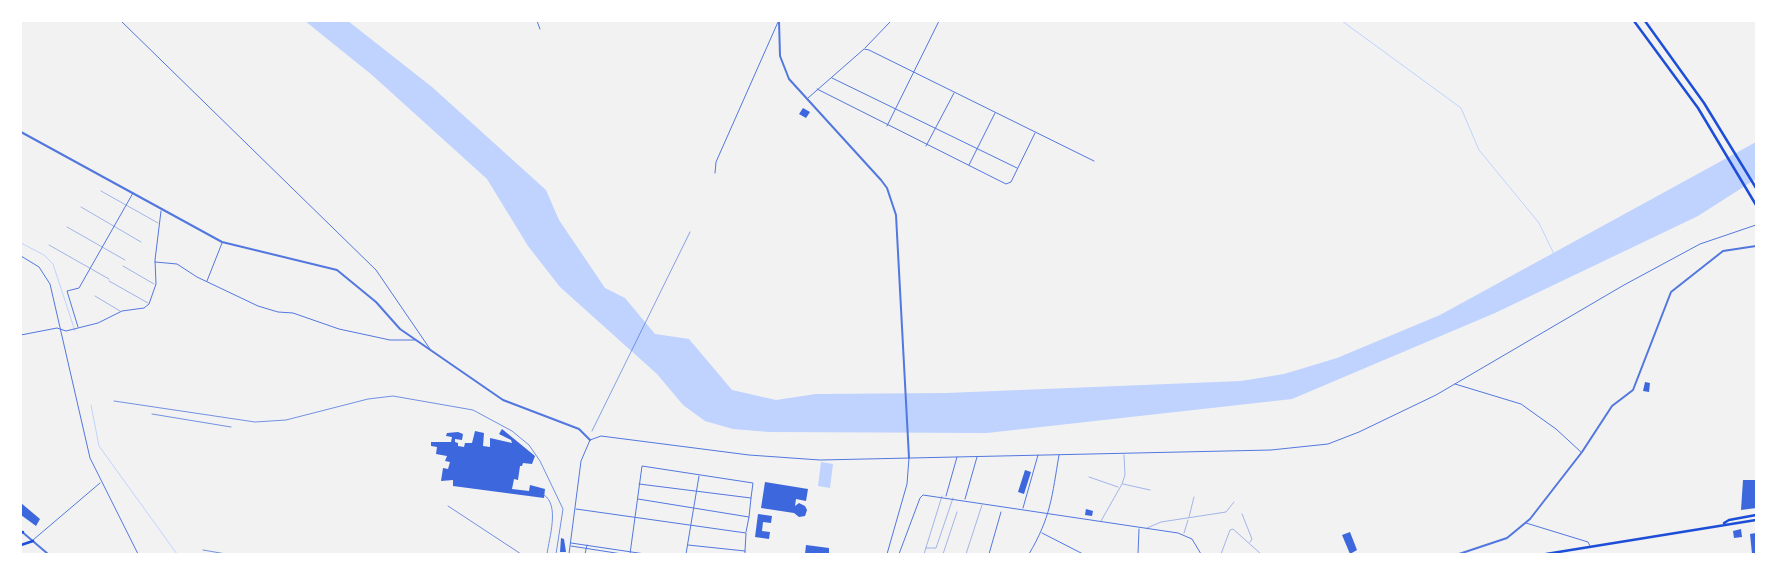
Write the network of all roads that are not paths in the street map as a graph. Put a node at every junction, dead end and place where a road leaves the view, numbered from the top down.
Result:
1 (121, 21) edge
2 (537, 21) edge
3 (779, 21) edge
4 (891, 21) edge
5 (939, 21) edge
6 (1634, 21) edge
7 (1645, 21) edge
8 (540, 29) dead end
9 (864, 49) junction
10 (914, 72) junction
11 (832, 78) junction
12 (817, 89) junction
13 (955, 92) junction
14 (807, 98) junction
15 (896, 108) junction
16 (996, 112) junction
17 (887, 126) junction
18 (936, 128) junction
19 (21, 132) edge
20 (1036, 132) junction
21 (926, 146) junction
22 (978, 148) junction
23 (1094, 161) dead end
24 (968, 166) junction
25 (1018, 168) junction
26 (715, 174) dead end
27 (1756, 188) edge
28 (101, 191) dead end
29 (134, 193) junction
30 (126, 206) junction
31 (1756, 206) edge
32 (81, 207) dead end
33 (162, 210) junction
34 (160, 223) junction
35 (1756, 225) edge
36 (115, 226) junction
37 (67, 227) dead end
38 (141, 242) dead end
39 (222, 242) junction
40 (49, 245) dead end
41 (1756, 246) edge
42 (103, 247) junction
43 (21, 256) edge
44 (125, 260) dead end
45 (155, 262) junction
46 (123, 266) dead end
47 (90, 268) junction
48 (206, 282) junction
49 (156, 284) junction
50 (95, 296) dead end
51 (149, 304) junction
52 (122, 312) junction
53 (78, 328) junction
54 (61, 330) junction
55 (21, 335) edge
56 (415, 340) junction
57 (432, 351) junction
58 (1455, 384) junction
59 (590, 440) junction
60 (1124, 452) junction
61 (1582, 452) junction
62 (1059, 454) junction
63 (1038, 455) junction
64 (957, 457) junction
65 (977, 457) junction
66 (908, 458) junction
67 (699, 474) junction
68 (1089, 477) dead end
69 (101, 482) junction
70 (638, 484) junction
71 (1122, 484) junction
72 (1119, 488) junction
73 (697, 490) junction
74 (1150, 490) dead end
75 (942, 496) junction
76 (946, 497) junction
77 (1194, 497) dead end
78 (751, 498) junction
79 (952, 498) junction
80 (637, 499) junction
81 (965, 500) junction
82 (1234, 502) dead end
83 (983, 503) junction
84 (694, 508) junction
85 (575, 509) junction
86 (1022, 509) junction
87 (957, 512) dead end
88 (1002, 512) dead end
89 (1050, 513) junction
90 (1242, 514) dead end
91 (1756, 515) edge
92 (749, 517) junction
93 (635, 518) junction
94 (1189, 518) junction
95 (1756, 520) edge
96 (1101, 522) junction
97 (1526, 523) junction
98 (1724, 523) junction
99 (691, 526) junction
100 (1140, 528) junction
101 (1146, 529) junction
102 (22, 532) edge
103 (746, 533) junction
104 (1042, 533) junction
105 (1184, 535) junction
106 (32, 541) junction
107 (571, 542) junction
108 (1249, 544) junction
109 (21, 545) edge
110 (587, 545) junction
111 (688, 545) junction
112 (570, 546) junction
113 (1591, 546) junction
114 (586, 548) junction
115 (926, 548) junction
116 (630, 553) edge
117 (745, 553) edge
118 (48, 554) edge
119 (138, 554) edge
120 (569, 554) edge
121 (585, 554) edge
122 (622, 554) edge
123 (645, 554) edge
124 (686, 554) edge
125 (886, 554) edge
126 (899, 554) edge
127 (924, 554) edge
128 (944, 554) edge
129 (966, 554) edge
130 (989, 554) edge
131 (1029, 554) edge
132 (1083, 554) edge
133 (1138, 554) edge
134 (1201, 554) edge
135 (1221, 554) edge
136 (1261, 554) edge
137 (1458, 554) edge
138 (1546, 554) edge

1 - 57 street
2 - 8 street
3 - 14 street
3 - 26 street
4 - 9 street
5 - 10 street
6 - 31 main road
7 - 27 main road
9 - 10 street
9 - 11 street
10 - 13 street
10 - 15 street
11 - 12 street
11 - 15 street
12 - 14 street
12 - 17 street
13 - 16 street
13 - 18 street
14 - 66 street
15 - 17 street
15 - 18 street
16 - 20 street
16 - 22 street
17 - 21 street
18 - 21 street
18 - 22 street
19 - 29 street
20 - 23 street
20 - 25 street
21 - 24 street
22 - 24 street
22 - 25 street
24 - 25 street
28 - 30 lane
29 - 30 street
29 - 33 street
30 - 34 lane
30 - 36 street
32 - 36 lane
33 - 34 street
33 - 39 street
34 - 45 street
35 - 58 street
36 - 38 lane
36 - 42 street
37 - 42 lane
39 - 48 street
39 - 56 street
40 - 47 lane
41 - 61 street
42 - 44 lane
42 - 47 street
43 - 54 street
45 - 48 street
45 - 49 street
46 - 49 lane
47 - 51 lane
47 - 53 street
48 - 56 street
49 - 51 street
50 - 52 lane
51 - 52 street
52 - 53 street
53 - 54 street
54 - 55 street
54 - 69 street
56 - 57 street
57 - 59 street
58 - 60 street
58 - 61 street
59 - 66 street
59 - 85 street
60 - 62 street
60 - 71 lane
61 - 97 street
62 - 63 street
62 - 89 street
63 - 65 street
63 - 86 street
64 - 65 street
64 - 66 street
64 - 76 street
65 - 81 street
66 - 125 street
67 - 70 street
67 - 73 street
67 - 78 street
68 - 72 lane
69 - 106 street
69 - 119 street
70 - 73 street
70 - 80 street
71 - 72 lane
71 - 74 lane
72 - 96 lane
73 - 78 street
73 - 84 street
75 - 76 street
75 - 115 lane
75 - 126 street
76 - 79 street
77 - 94 lane
78 - 92 street
79 - 81 street
79 - 115 lane
80 - 84 street
80 - 93 street
81 - 83 street
82 - 94 lane
83 - 86 street
83 - 129 lane
84 - 92 street
84 - 99 street
85 - 93 street
85 - 107 street
86 - 89 street
87 - 128 lane
88 - 130 street
89 - 96 street
89 - 104 street
90 - 108 lane
91 - 98 main road
92 - 103 street
93 - 99 street
93 - 116 street
94 - 101 lane
94 - 105 lane
95 - 98 main road
96 - 100 street
97 - 113 street
97 - 137 street
98 - 113 main road
99 - 103 street
99 - 111 street
100 - 101 street
100 - 133 street
101 - 105 street
102 - 106 street
103 - 117 street
104 - 131 street
104 - 132 street
105 - 134 street
106 - 109 main road
106 - 118 street
107 - 110 street
107 - 112 street
108 - 135 lane
108 - 136 lane
110 - 114 street
110 - 116 street
111 - 117 street
111 - 124 street
112 - 114 street
112 - 120 street
113 - 138 main road
114 - 121 street
114 - 122 street
115 - 127 lane
116 - 123 street

